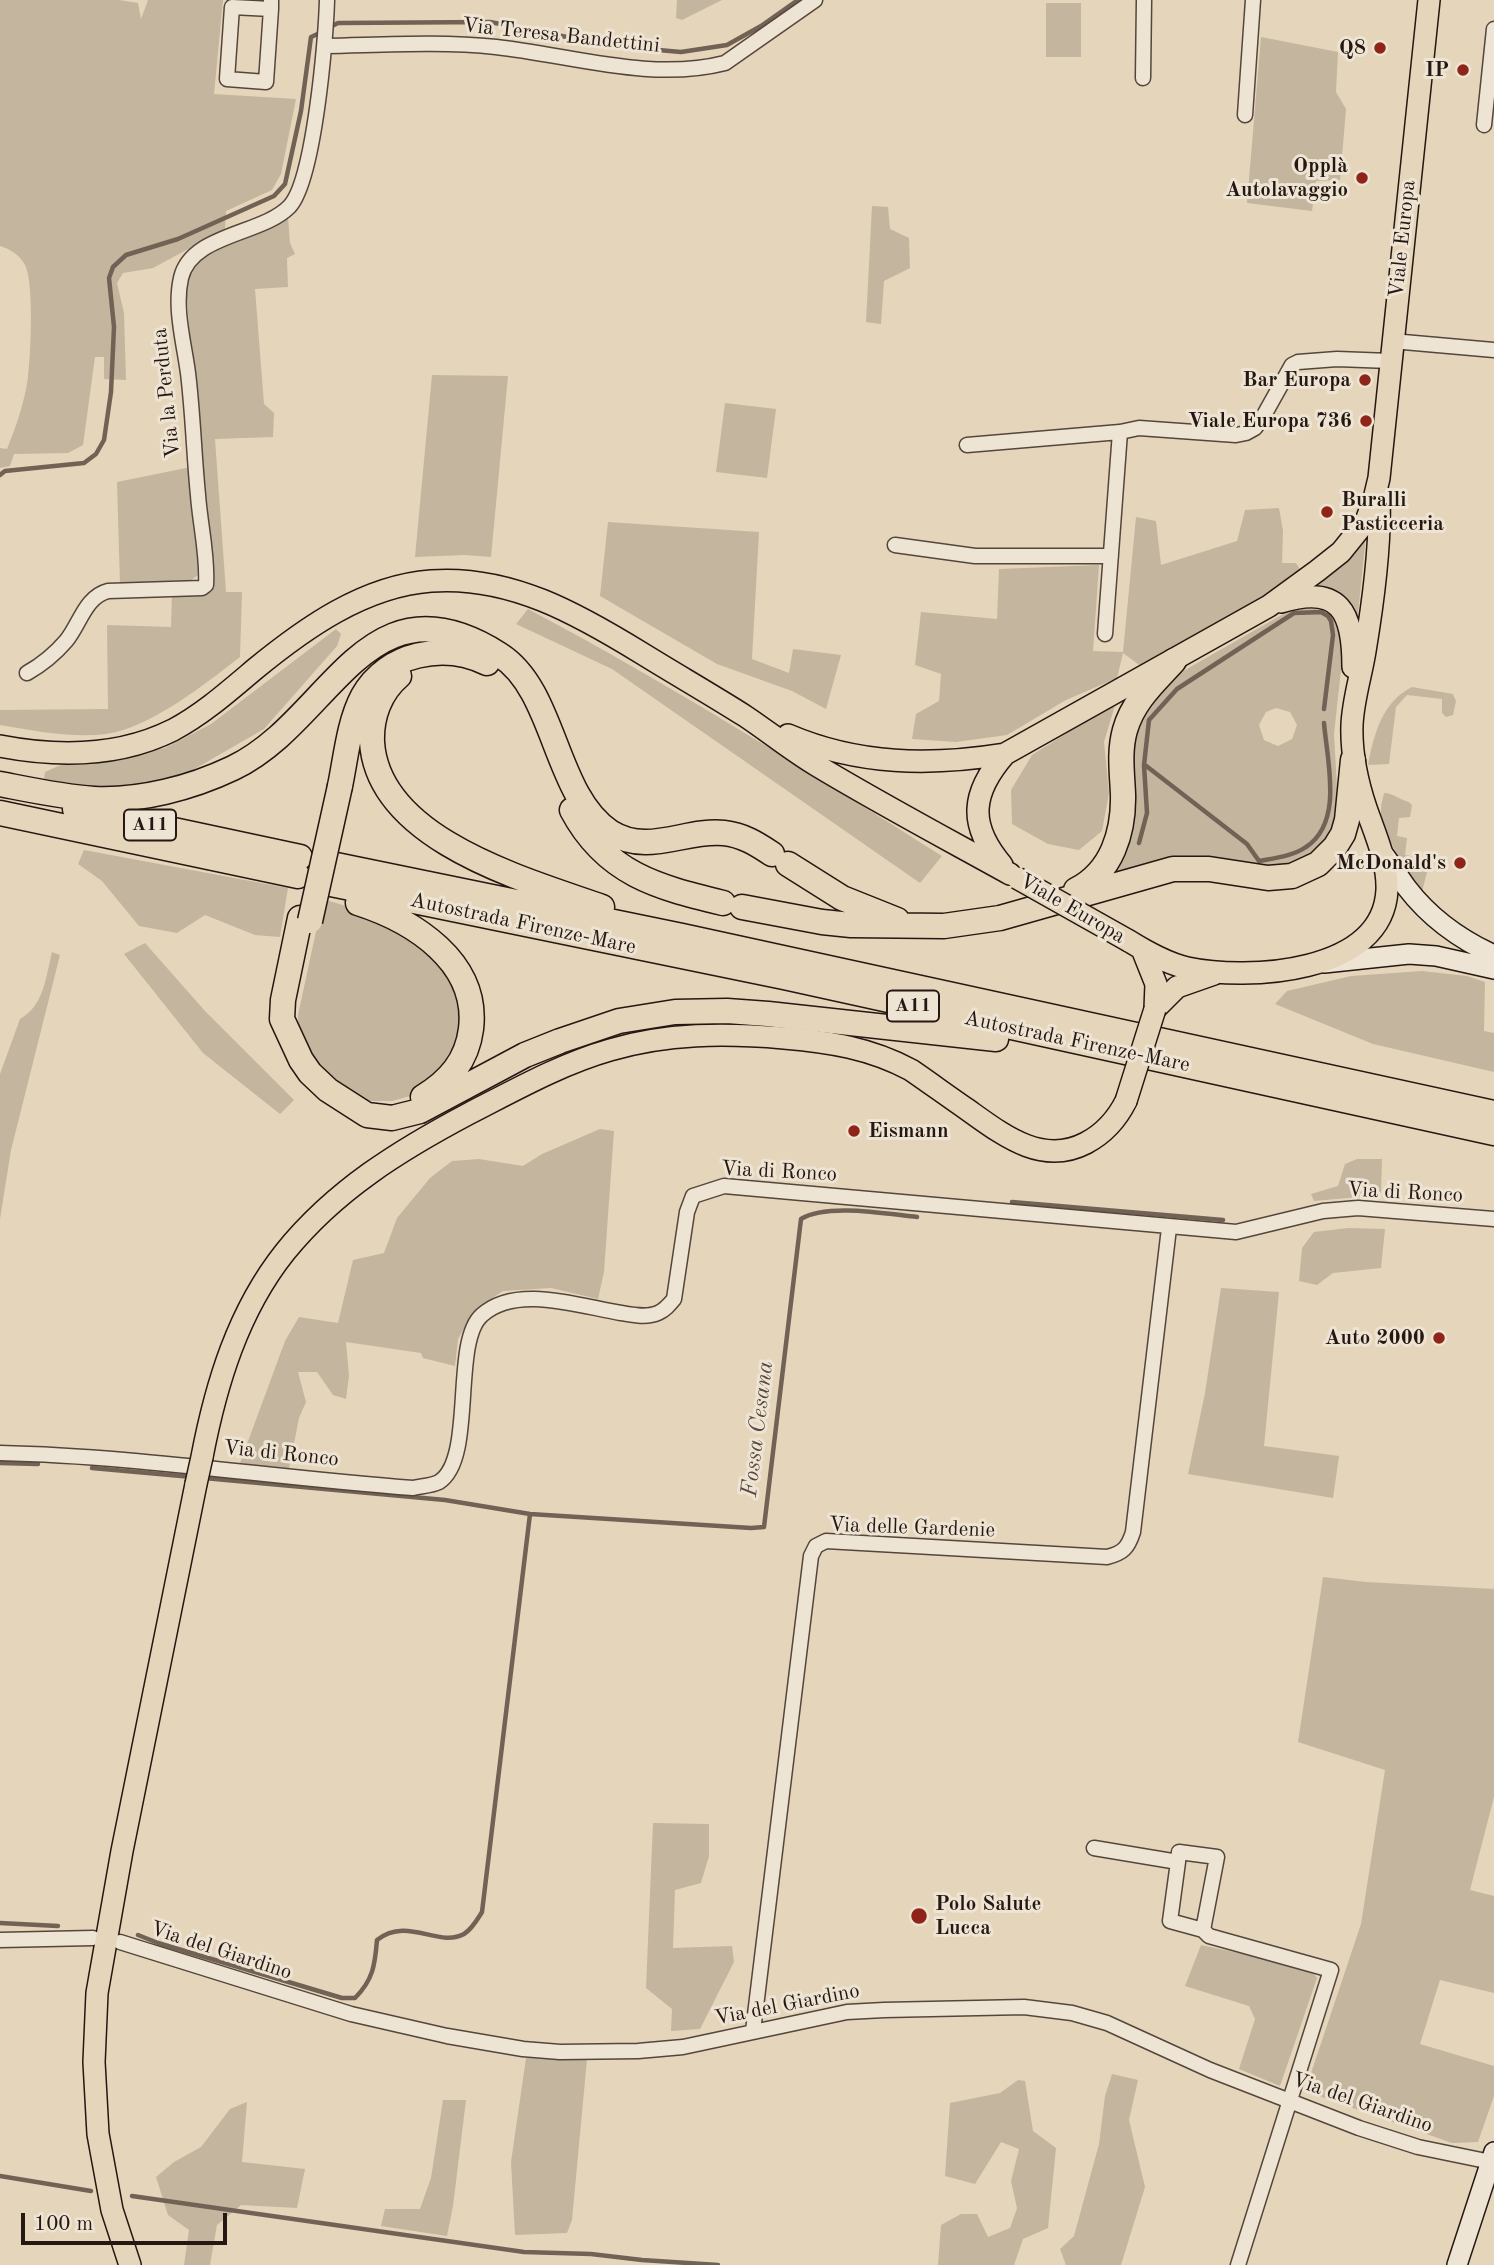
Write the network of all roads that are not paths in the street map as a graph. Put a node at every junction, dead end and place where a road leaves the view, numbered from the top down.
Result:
1 (327, 0) edge
2 (815, 0) edge
3 (1144, 0) edge
4 (1253, 0) edge
5 (1429, 0) edge
6 (271, 5) edge
7 (1494, 29) edge
8 (325, 47) junction
9 (1143, 78) dead end
10 (1245, 115) dead end
11 (1484, 125) dead end
12 (1494, 350) edge
13 (1391, 351) junction
14 (1120, 432) junction
15 (967, 445) dead end
16 (1379, 478) junction
17 (895, 545) dead end
18 (1111, 556) junction
19 (1269, 606) junction
20 (1105, 634) dead end
21 (463, 647) junction
22 (1174, 661) junction
23 (27, 673) dead end
24 (1354, 706) junction
25 (747, 718) junction
26 (0, 746) edge
27 (1005, 754) junction
28 (1353, 760) junction
29 (0, 784) edge
30 (0, 793) edge
31 (0, 813) edge
32 (1381, 851) junction
33 (1013, 876) junction
34 (333, 881) junction
35 (1031, 911) junction
36 (914, 926) junction
37 (682, 936) junction
38 (1135, 945) junction
39 (1494, 955) edge
40 (1316, 964) junction
41 (1494, 969) edge
42 (1220, 973) junction
43 (1155, 1009) junction
44 (1117, 1051) junction
45 (340, 1098) junction
46 (1494, 1113) edge
47 (1494, 1133) edge
48 (1494, 1220) edge
49 (1169, 1228) junction
50 (0, 1453) edge
51 (1094, 1848) dead end
52 (1178, 1862) junction
53 (1203, 1930) junction
54 (93, 1938) dead end
55 (0, 1940) edge
56 (120, 1942) dead end
57 (753, 2031) junction
58 (1290, 2101) junction
59 (1492, 2157) edge
60 (130, 2265) edge
61 (1238, 2265) edge
62 (1457, 2265) edge

1 - 8 street
2 - 8 street, Via Teresa Bandettini
3 - 9 street
4 - 10 street
5 - 13 main road, Viale Europa
6 - 6 street
7 - 11 street
8 - 23 street, Via la Perduta
12 - 13 street
13 - 14 street
13 - 16 main road, Viale Europa
14 - 15 street
14 - 18 street
16 - 19 main road, Viale Europa
16 - 24 main road, Viale Europa
17 - 18 street
18 - 20 street
19 - 22 main road, Viale Europa
19 - 24 main road, Viale Europa
21 - 29 highway
21 - 36 highway
21 - 36 highway
21 - 37 highway
21 - 45 highway, bridge
22 - 27 main road, Viale Europa
22 - 35 highway
24 - 28 main road, Viale Europa
25 - 26 main road
25 - 27 main road
25 - 33 main road
27 - 33 main road, Viale Europa
28 - 32 main road, Viale Europa
28 - 35 highway
30 - 31 highway, A11
32 - 39 main road, Viale Europa
32 - 40 main road, Viale Europa
33 - 38 main road, Viale Europa, bridge
34 - 37 highway, Autostrada Firenze-Mare / A11
34 - 44 highway, Autostrada Firenze-Mare / A11
34 - 45 highway
35 - 36 highway
37 - 46 highway, Autostrada Firenze-Mare / A11
38 - 42 main road, Viale Europa
38 - 43 main road
40 - 41 main road, Viale Europa
40 - 42 main road, Viale Europa
42 - 43 main road
43 - 60 main road, bridge
44 - 45 highway
44 - 47 highway, Autostrada Firenze-Mare / A11
48 - 49 street, Via di Ronco
49 - 50 street, Via di Ronco
49 - 57 street, Via delle Gardenie
51 - 52 street
52 - 53 street
52 - 53 street
53 - 58 street
54 - 55 street
56 - 57 street, Via del Giardino
57 - 58 street, Via del Giardino
58 - 59 street, Via del Giardino
58 - 61 street
59 - 62 main road

